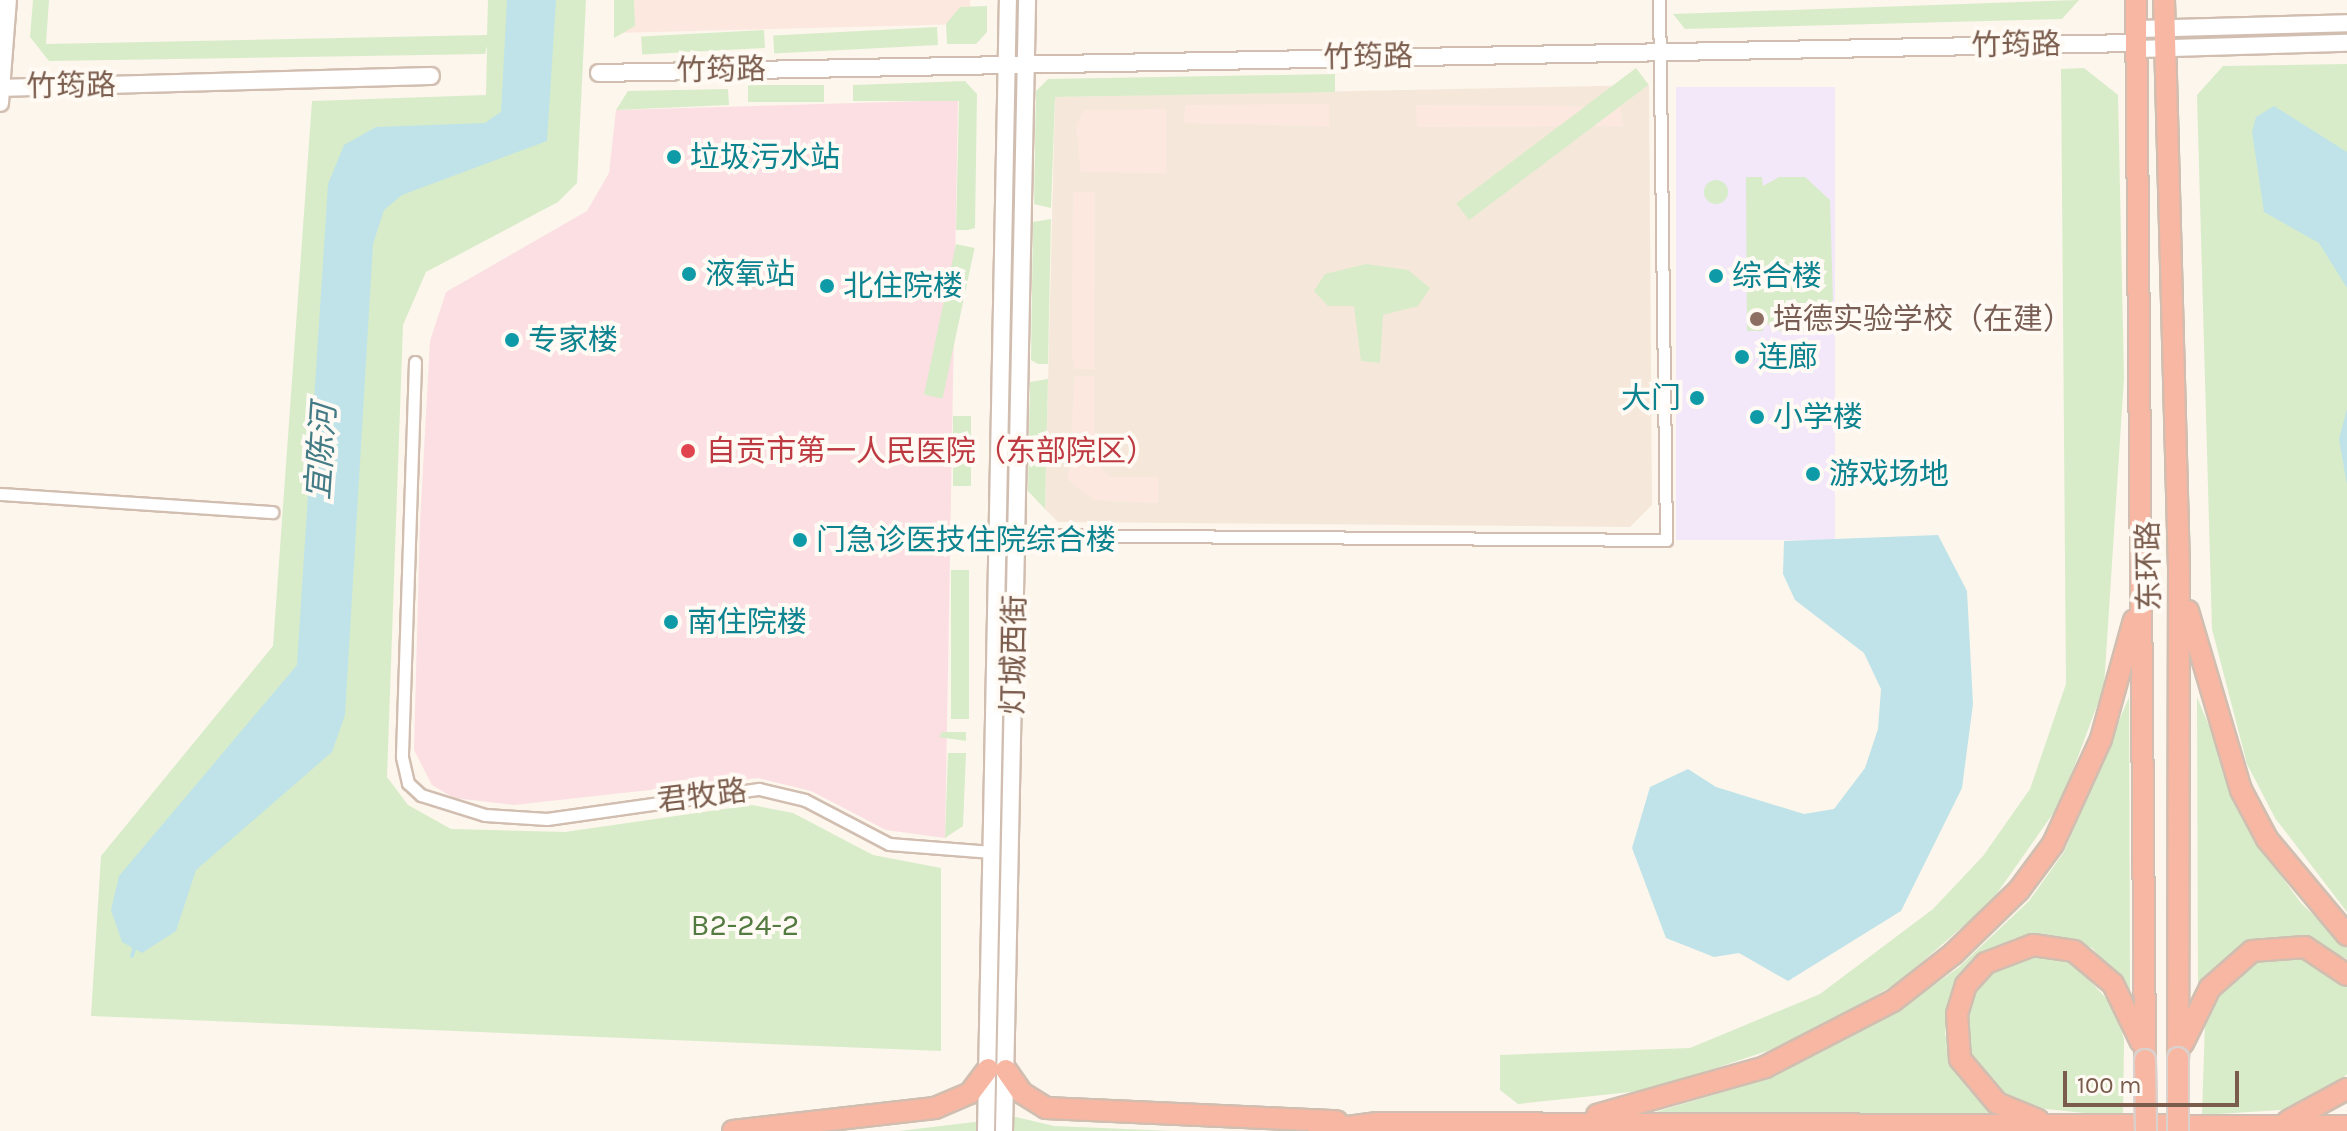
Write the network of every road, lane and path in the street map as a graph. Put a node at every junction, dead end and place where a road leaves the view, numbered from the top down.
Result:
1 (8, 0) edge
2 (1008, 0) edge
3 (1027, 0) edge
4 (1659, 0) edge
5 (2136, 0) edge
6 (2164, 0) edge
7 (2347, 23) edge
8 (2166, 39) junction
9 (2139, 40) junction
10 (2347, 43) edge
11 (1662, 53) junction
12 (1026, 63) junction
13 (1007, 64) junction
14 (599, 73) dead end
15 (431, 76) dead end
16 (0, 93) edge
17 (415, 362) dead end
18 (0, 494) edge
19 (272, 512) dead end
20 (1017, 535) junction
21 (2143, 569) junction
22 (2179, 569) junction
23 (992, 852) junction
24 (2146, 902) junction
25 (2179, 903) junction
26 (2347, 935) edge
27 (2347, 975) edge
28 (2178, 1058) junction
29 (2145, 1060) junction
30 (997, 1069) junction
31 (2347, 1089) edge
32 (1560, 1122) junction
33 (1377, 1123) junction
34 (2062, 1126) junction
35 (2260, 1126) junction
36 (2347, 1126) edge
37 (733, 1131) edge
38 (986, 1131) edge
39 (1004, 1131) edge
40 (1318, 1131) edge
41 (2146, 1131) edge
42 (2178, 1131) edge

1 - 16 main road
2 - 13 main road, 灯城西街
3 - 12 main road, 灯城西街
4 - 11 street
5 - 9 highway, 东环路
6 - 8 highway, 东环路
7 - 8 main road, 竹筠路
8 - 9 main road, 竹筠路
8 - 10 main road, 竹筠路
8 - 22 highway, 东环路
9 - 11 main road, 竹筠路
9 - 21 highway, 东环路
11 - 12 main road, 竹筠路
11 - 20 street
12 - 13 main road, 竹筠路
12 - 20 main road, 灯城西街
13 - 14 main road, 竹筠路
13 - 23 main road, 灯城西街
15 - 16 main road, 竹筠路
17 - 23 street, 君牧路
18 - 19 street
20 - 30 main road, 灯城西街
21 - 24 highway, 东环路
21 - 32 highway
22 - 25 highway, 东环路
22 - 26 highway
23 - 30 main road, 灯城西街
24 - 25 highway
24 - 29 highway, 东环路
25 - 28 highway, 东环路
27 - 28 highway
28 - 42 highway, 东环路, bridge
29 - 34 highway
29 - 41 highway, 东环路, bridge
30 - 33 highway
30 - 37 highway
30 - 38 main road
30 - 39 main road
31 - 35 highway
32 - 33 highway
32 - 34 highway
33 - 40 highway
34 - 35 highway
35 - 36 highway

